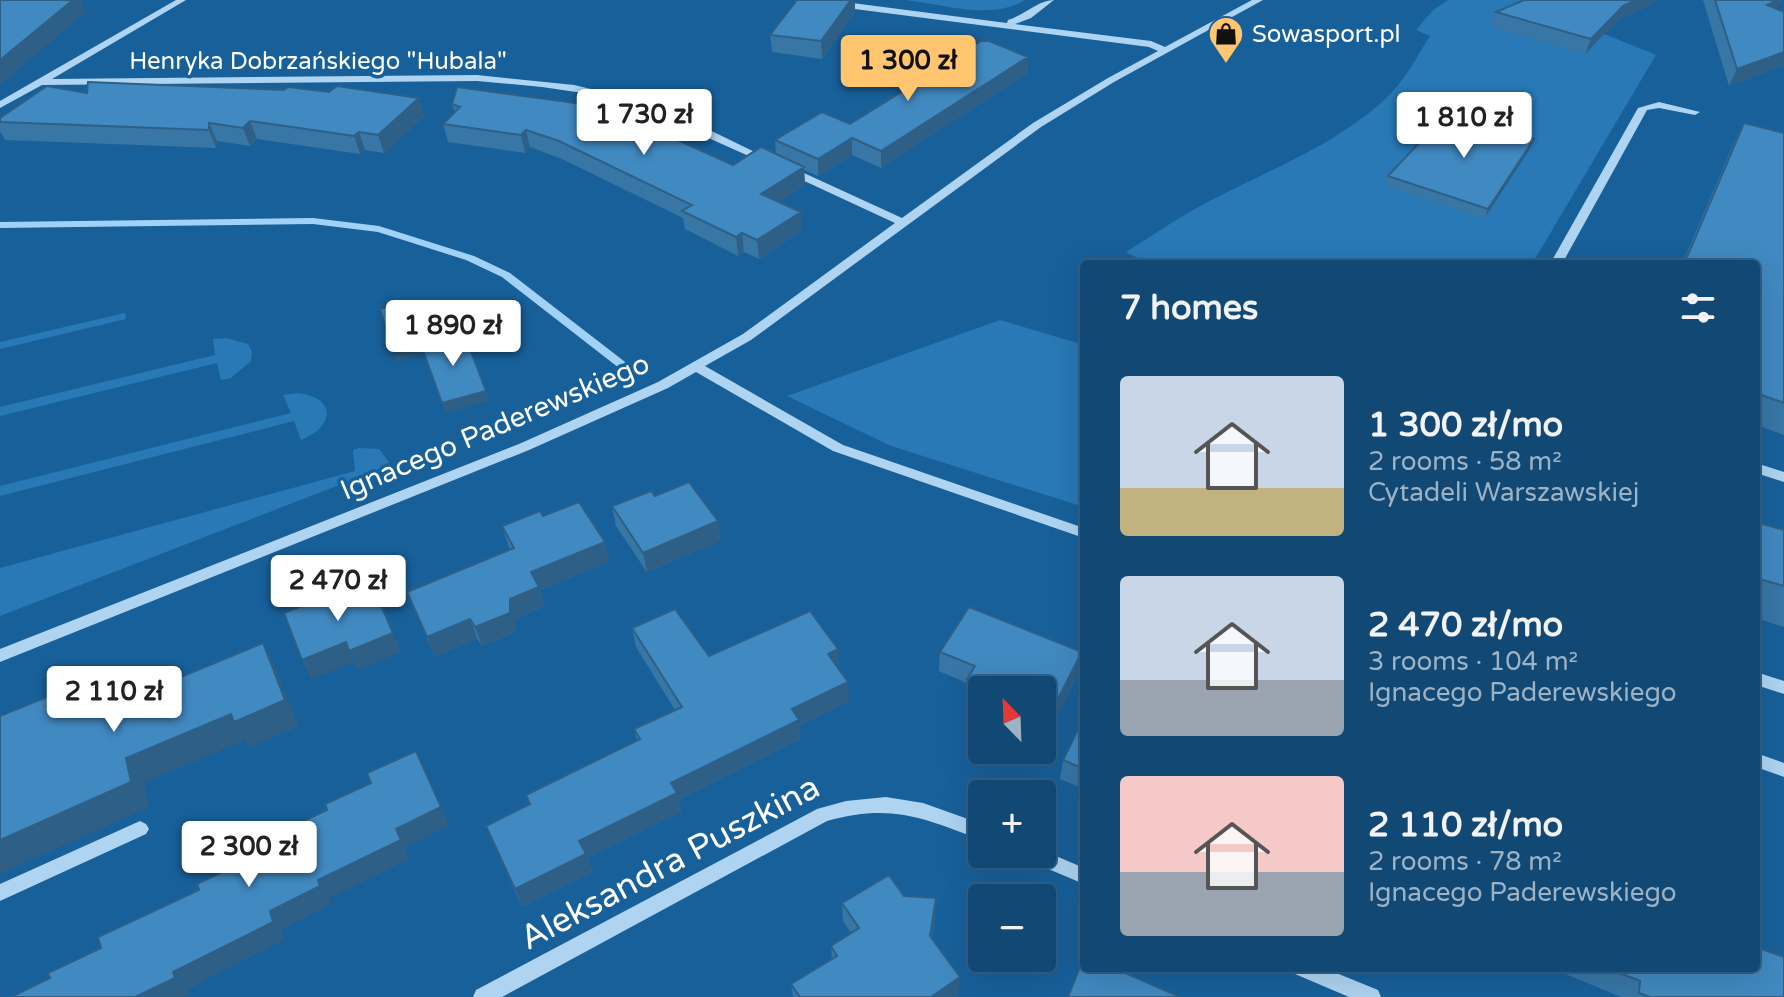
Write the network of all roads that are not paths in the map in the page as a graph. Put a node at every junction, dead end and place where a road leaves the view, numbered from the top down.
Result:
1 (182, 0) edge
2 (808, 0) edge
3 (1050, 0) edge
4 (1259, 0) edge
5 (1007, 24) junction
6 (1165, 50) junction
7 (41, 82) junction
8 (0, 105) edge
9 (1695, 112) dead end
10 (903, 223) junction
11 (1558, 260) edge
12 (697, 367) junction
13 (1760, 469) edge
14 (1784, 477) edge
15 (1080, 532) edge
16 (0, 656) edge
17 (1760, 679) edge
18 (1784, 688) edge
19 (1760, 761) edge
20 (1784, 770) edge
21 (968, 826) edge
22 (140, 829) dead end
23 (1056, 864) edge
24 (1080, 874) edge
25 (0, 893) edge
26 (1312, 972) edge
27 (483, 997) edge
28 (1371, 997) edge

1 - 7 street
2 - 5 street
3 - 5 street
4 - 6 street, Ignacego Paderewskiego
5 - 6 street
6 - 10 street, Ignacego Paderewskiego
7 - 8 street
7 - 10 street, Henryka Dobrzańskiego "Hubala"
9 - 11 street
10 - 12 street, Ignacego Paderewskiego
12 - 15 street
12 - 16 street, Ignacego Paderewskiego
13 - 14 street
17 - 18 street
19 - 20 street
21 - 27 street, Aleksandra Puszkina
22 - 25 street
23 - 24 street
26 - 28 street

